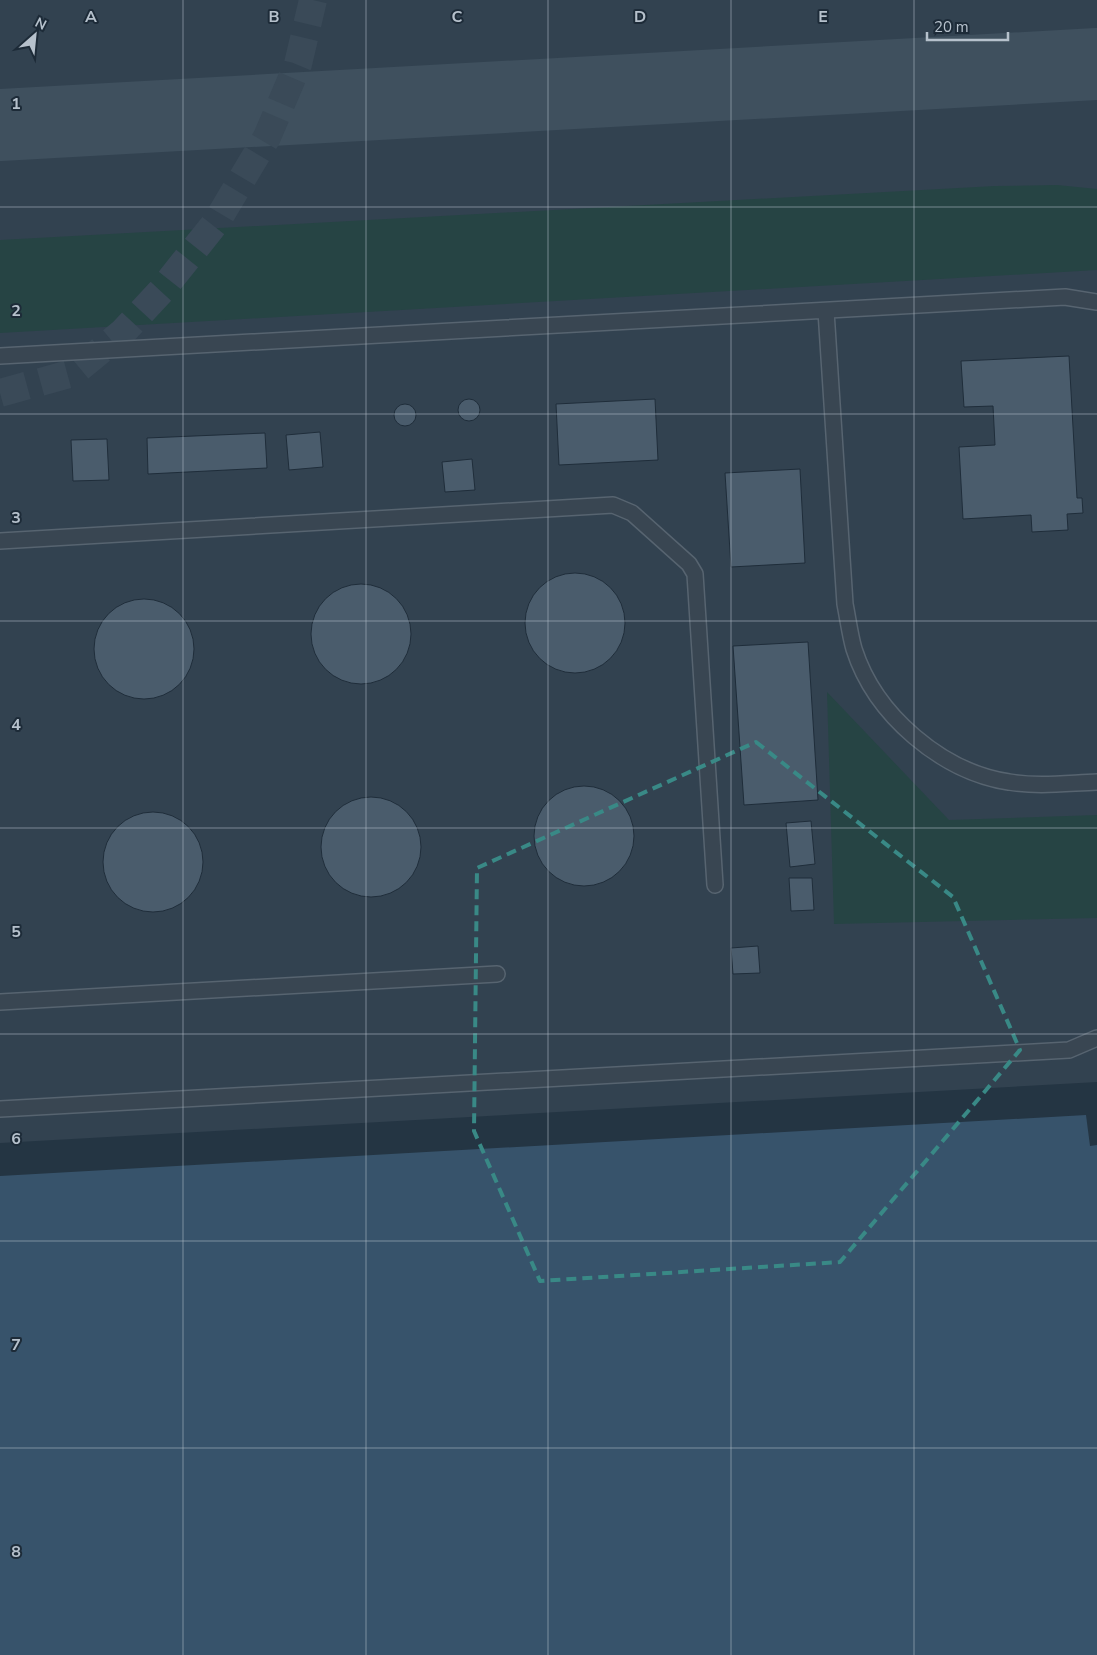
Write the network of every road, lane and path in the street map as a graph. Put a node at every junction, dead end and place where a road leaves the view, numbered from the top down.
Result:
1 (1097, 295) edge
2 (1065, 296) junction
3 (1097, 302) edge
4 (826, 311) junction
5 (0, 356) edge
6 (0, 540) edge
7 (1097, 782) edge
8 (715, 885) dead end
9 (497, 974) dead end
10 (0, 1002) edge
11 (1097, 1038) edge
12 (0, 1109) edge

1 - 2 lane
2 - 3 lane
2 - 4 lane
4 - 5 lane
4 - 7 lane
6 - 8 lane
9 - 10 lane
11 - 12 lane

